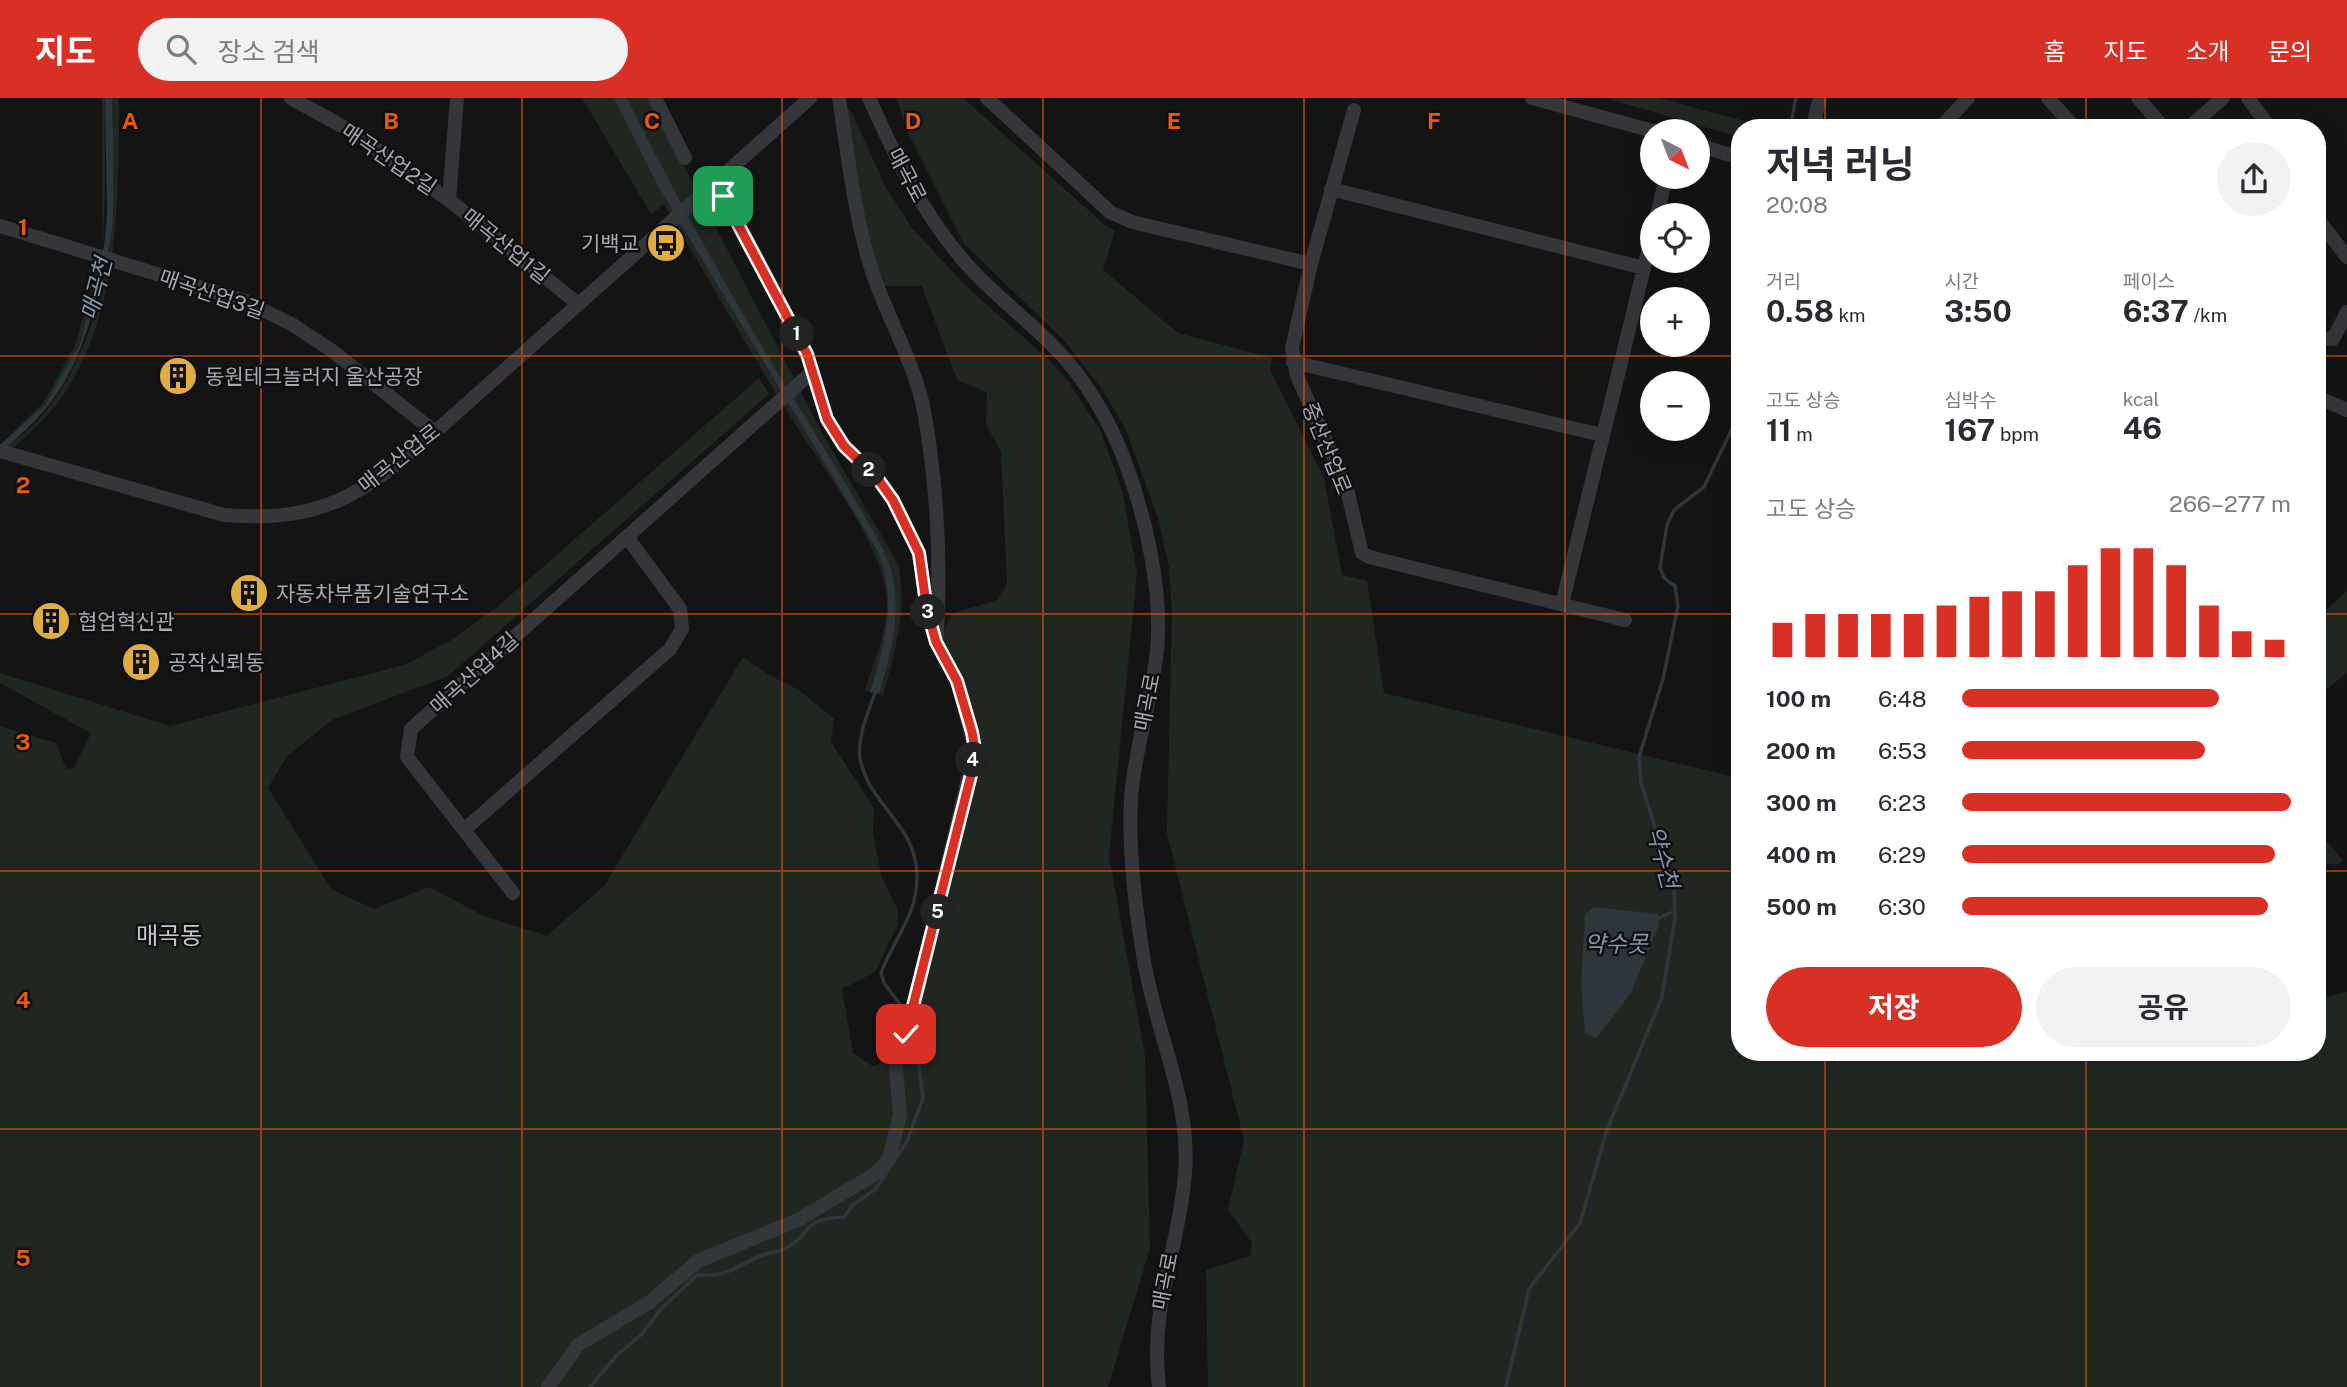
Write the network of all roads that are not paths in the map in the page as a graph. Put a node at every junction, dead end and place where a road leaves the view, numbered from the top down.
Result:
1 (290, 98) edge
2 (457, 98) edge
3 (655, 98) edge
4 (810, 98) edge
5 (839, 98) edge
6 (869, 98) edge
7 (986, 98) edge
8 (1532, 98) edge
9 (1820, 98) edge
10 (1968, 98) edge
11 (2048, 98) edge
12 (2138, 98) edge
13 (2222, 98) edge
14 (2248, 98) edge
15 (1354, 110) dead end
16 (1816, 119) edge
17 (1948, 119) edge
18 (2067, 119) edge
19 (2156, 119) edge
20 (2198, 119) edge
21 (2263, 119) edge
22 (1640, 127) edge
23 (1710, 149) edge
24 (1731, 155) edge
25 (685, 158) dead end
26 (708, 188) junction
27 (1331, 189) junction
28 (449, 200) junction
29 (0, 226) edge
30 (2326, 230) edge
31 (2347, 257) edge
32 (1311, 264) junction
33 (1640, 267) edge
34 (1643, 273) edge
35 (577, 303) junction
36 (2347, 312) edge
37 (2326, 339) edge
38 (1293, 362) junction
39 (808, 375) junction
40 (2326, 401) edge
41 (2347, 410) edge
42 (435, 432) junction
43 (1602, 435) junction
44 (2, 451) edge
45 (627, 537) junction
46 (1562, 604) junction
47 (1625, 620) dead end
48 (936, 642) junction
49 (464, 830) junction
50 (513, 893) dead end
51 (548, 1387) edge
52 (1159, 1387) edge

1 - 28 street, 매곡산업2길
2 - 28 street, 매곡산업1길
3 - 25 street
4 - 26 street
5 - 48 street
6 - 52 street, 매곡로
7 - 32 street
8 - 22 street
9 - 16 street
10 - 17 street
11 - 18 street
12 - 19 street
13 - 20 street
14 - 21 street
15 - 27 street, 중산산업로
23 - 24 street
26 - 35 street, 매곡산업로
26 - 39 street
27 - 32 street, 중산산업로
27 - 33 street
28 - 35 street, 매곡산업1길
29 - 42 street, 매곡산업3길
30 - 31 street
32 - 38 street, 중산산업로
34 - 43 street
35 - 42 street, 매곡산업로
36 - 37 street
38 - 43 street
38 - 46 street, 중산산업로
39 - 45 street, 매곡산업4길
39 - 48 street
40 - 41 street
42 - 44 street, 매곡산업로
43 - 46 street
45 - 49 street
45 - 49 street, 매곡산업4길
46 - 47 street, 중산산업로
48 - 51 street
49 - 50 street, 매곡산업4길

